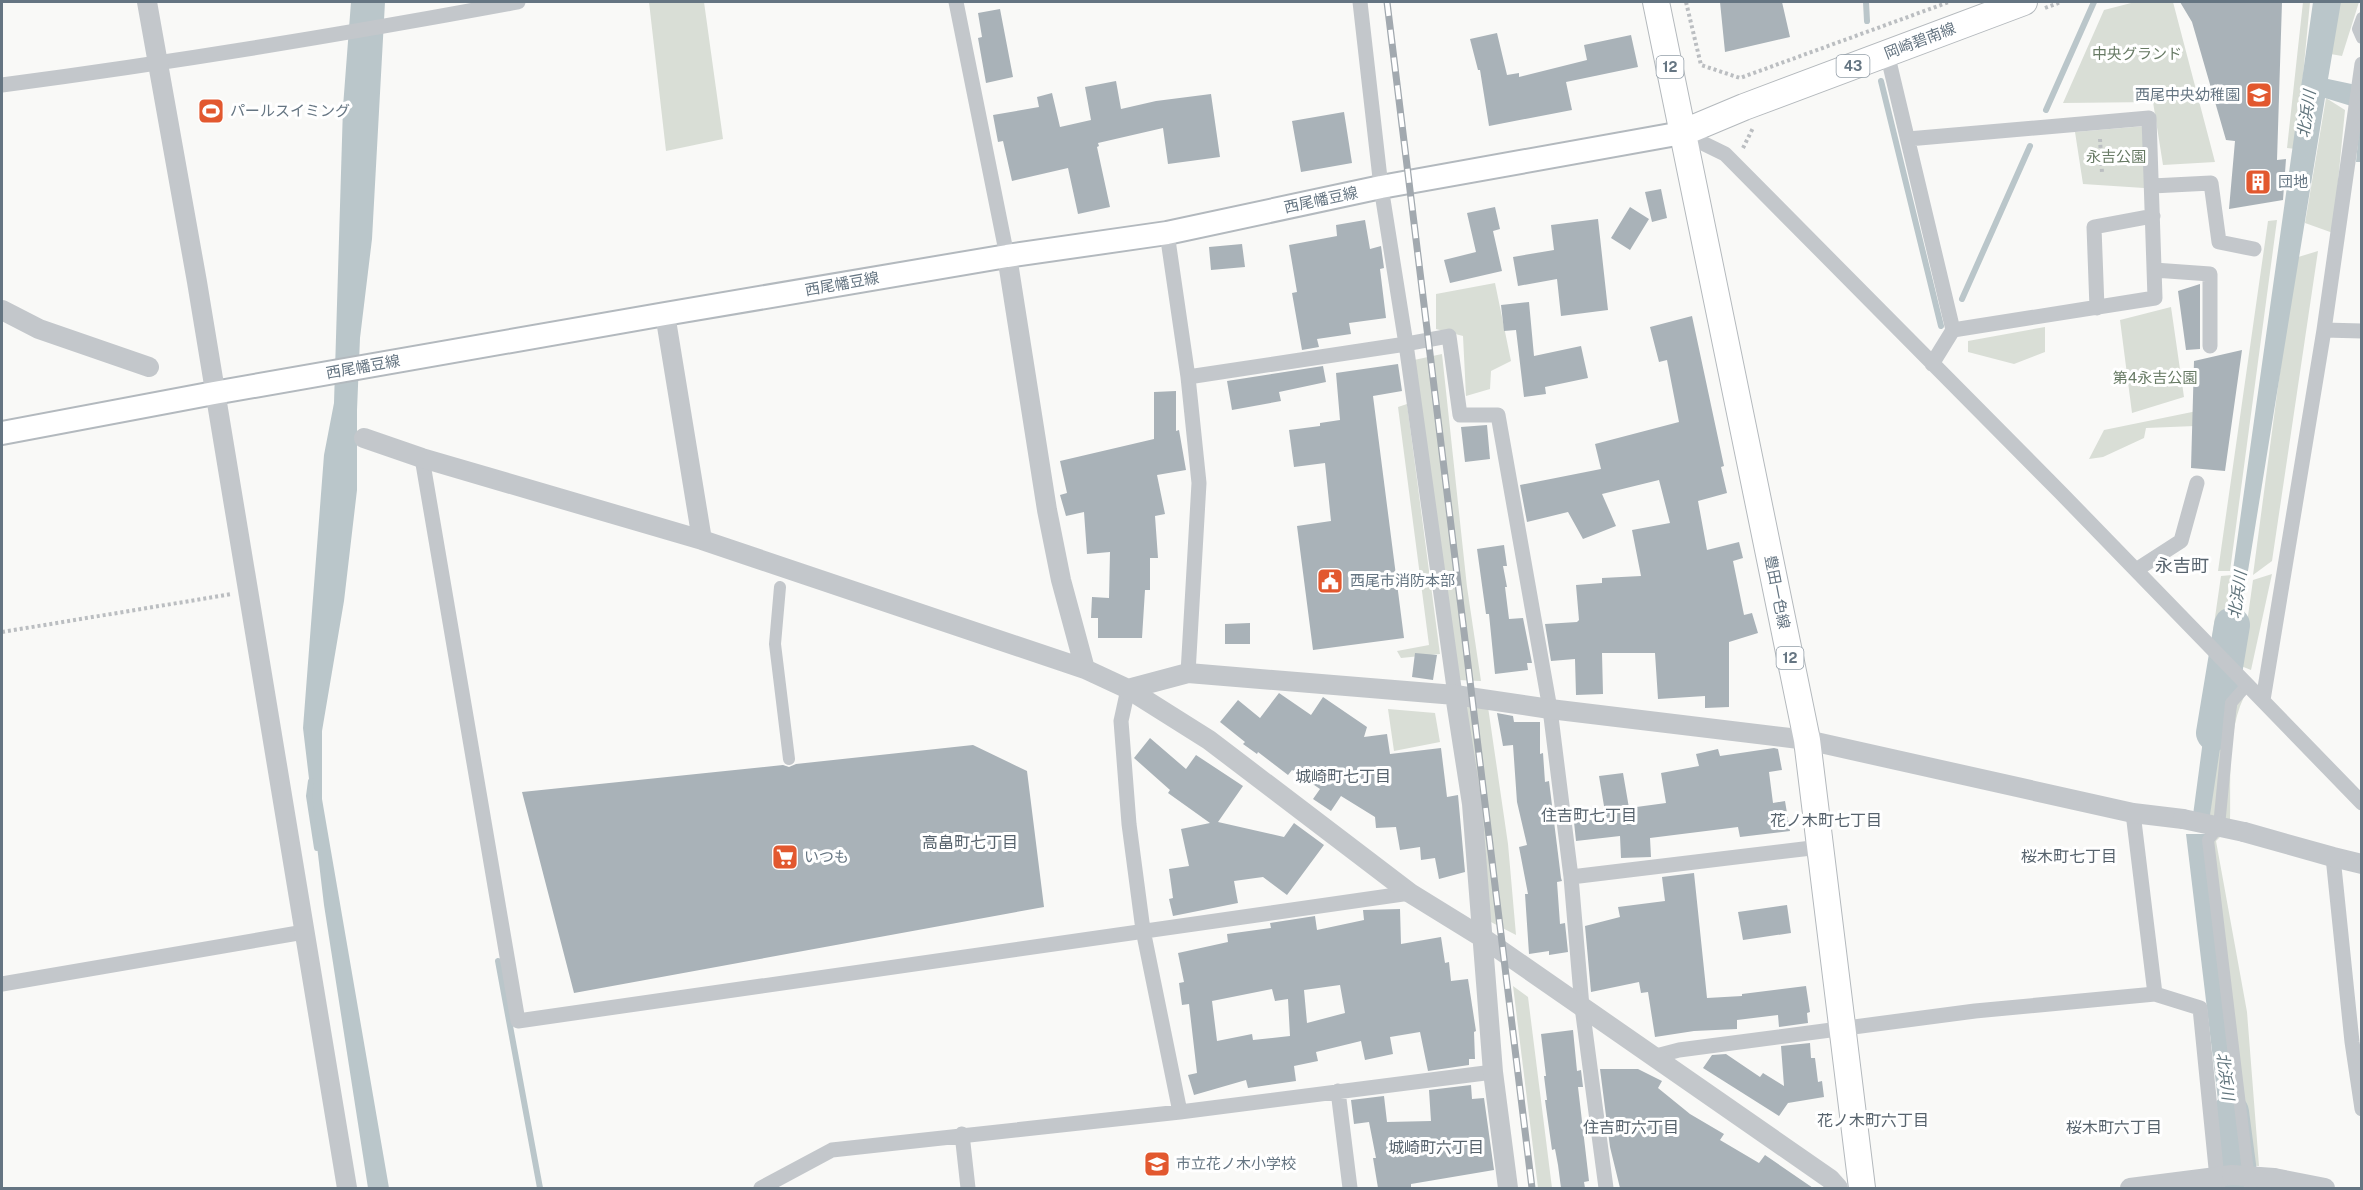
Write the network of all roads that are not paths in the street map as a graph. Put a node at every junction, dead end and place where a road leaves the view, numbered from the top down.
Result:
1 (147, 2) edge
2 (518, 2) edge
3 (956, 2) edge
4 (1360, 2) edge
5 (1656, 2) edge
6 (2024, 2) edge
7 (2361, 18) edge
8 (2361, 38) edge
9 (1887, 53) junction
10 (157, 64) junction
11 (2361, 64) edge
12 (2, 85) edge
13 (1682, 133) junction
14 (1908, 140) junction
15 (2355, 168) edge
16 (2151, 186) junction
17 (1381, 187) junction
18 (2153, 216) junction
19 (1167, 233) junction
20 (2254, 249) dead end
21 (1007, 256) junction
22 (2154, 270) junction
23 (2097, 308) junction
24 (2, 310) edge
25 (665, 314) junction
26 (1953, 330) junction
27 (2324, 330) junction
28 (2361, 331) edge
29 (1406, 344) junction
30 (2210, 346) dead end
31 (1932, 364) junction
32 (149, 367) dead end
33 (1188, 376) junction
34 (214, 393) junction
35 (2, 433) edge
36 (364, 438) dead end
37 (422, 458) junction
38 (2197, 483) dead end
39 (702, 540) junction
40 (2136, 570) junction
41 (780, 587) dead end
42 (1085, 669) junction
43 (1188, 673) junction
44 (2244, 682) junction
45 (1128, 689) junction
46 (1455, 695) junction
47 (2263, 700) junction
48 (1550, 709) junction
49 (1807, 740) junction
50 (789, 759) dead end
51 (2361, 802) edge
52 (2133, 813) junction
53 (2219, 826) junction
54 (1820, 847) junction
55 (2333, 857) junction
56 (2361, 864) edge
57 (1570, 877) junction
58 (1410, 893) junction
59 (1143, 930) junction
60 (304, 932) junction
61 (1483, 938) junction
62 (2, 984) edge
63 (2154, 994) junction
64 (1582, 1007) junction
65 (1842, 1027) junction
66 (2356, 1043) edge
67 (1656, 1056) junction
68 (1494, 1072) junction
69 (1338, 1091) junction
70 (2361, 1109) edge
71 (1180, 1112) junction
72 (962, 1134) junction
73 (2222, 1180) edge
74 (347, 1188) edge
75 (761, 1188) edge
76 (968, 1188) edge
77 (1350, 1188) edge
78 (1508, 1188) edge
79 (1606, 1188) edge
80 (1838, 1188) edge
81 (1862, 1188) edge
82 (2130, 1188) edge
83 (2250, 1188) edge
84 (2325, 1188) edge

1 - 10 street
2 - 10 street
3 - 21 street
4 - 17 street
5 - 13 main road, 豊田一色線 / 12
6 - 9 main road, 岡崎碧南線 / 43
7 - 8 street
9 - 13 main road, 岡崎碧南線 / 43
9 - 14 street
10 - 12 street
10 - 34 street
11 - 15 street
13 - 17 main road, 西尾幡豆線
13 - 31 street
13 - 49 main road, 豊田一色線 / 12
14 - 16 street
14 - 26 street
15 - 27 street
16 - 18 street
16 - 20 street
17 - 19 main road, 西尾幡豆線
17 - 29 street
18 - 22 street
18 - 23 street
19 - 21 main road, 西尾幡豆線
19 - 33 street
21 - 25 main road, 西尾幡豆線
21 - 42 street
22 - 23 street
22 - 30 street
23 - 26 street
24 - 32 street
25 - 34 main road, 西尾幡豆線
25 - 39 street
26 - 31 street
27 - 28 street
27 - 47 street
29 - 33 street
29 - 46 street
29 - 48 street
31 - 40 street
33 - 43 street
34 - 35 main road, 西尾幡豆線
34 - 60 street
36 - 37 street
37 - 39 street
37 - 59 street
38 - 40 street
39 - 42 street
40 - 44 street
41 - 50 street
42 - 45 street
43 - 45 street
43 - 46 street
44 - 47 street
44 - 53 street
45 - 58 street
45 - 59 street
46 - 48 street
46 - 61 street
47 - 51 street
48 - 49 street
48 - 57 street
49 - 52 street
49 - 54 main road, 豊田一色線 / 12
52 - 53 street, bridge
52 - 63 street
53 - 55 street, bridge
53 - 83 street
54 - 57 street
54 - 65 main road, 豊田一色線 / 12
55 - 56 street
55 - 66 street
57 - 64 street
58 - 59 street
58 - 61 street
59 - 71 street
60 - 62 street
60 - 74 street
61 - 64 street
61 - 68 street
63 - 65 street
63 - 73 street
64 - 67 street
64 - 79 street
65 - 67 street
65 - 81 main road, 豊田一色線 / 12
66 - 70 street
67 - 80 street
68 - 69 street
68 - 78 street
69 - 71 street
69 - 77 street
71 - 72 street
72 - 75 street
72 - 76 street
73 - 82 street
73 - 84 street, bridge

